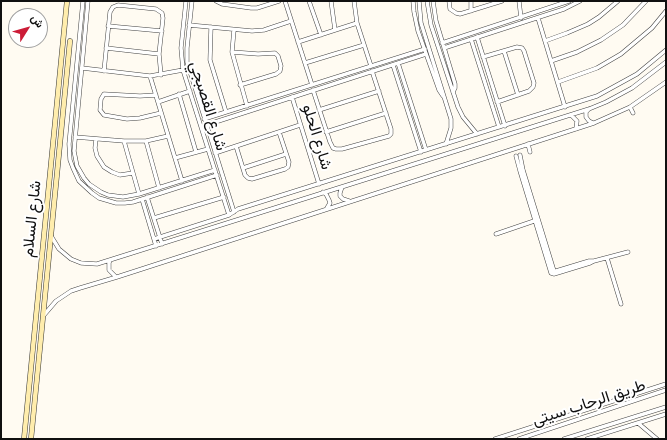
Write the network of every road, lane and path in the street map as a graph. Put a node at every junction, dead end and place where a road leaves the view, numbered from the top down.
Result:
1 (67, 1) edge
2 (83, 1) edge
3 (88, 1) edge
4 (186, 1) edge
5 (192, 1) edge
6 (216, 1) edge
7 (235, 1) edge
8 (258, 1) edge
9 (279, 1) edge
10 (285, 1) edge
11 (309, 1) edge
12 (331, 1) edge
13 (354, 1) edge
14 (414, 1) edge
15 (418, 1) edge
16 (427, 1) edge
17 (433, 1) edge
18 (449, 1) edge
19 (471, 1) edge
20 (502, 1) edge
21 (519, 1) edge
22 (569, 1) edge
23 (580, 1) edge
24 (618, 1) edge
25 (646, 1) edge
26 (490, 3) edge
27 (235, 7) junction
28 (257, 8) junction
29 (471, 10) junction
30 (666, 11) edge
31 (521, 18) junction
32 (538, 18) junction
33 (291, 21) junction
34 (81, 22) junction
35 (86, 23) junction
36 (357, 23) junction
37 (436, 24) junction
38 (501, 24) junction
39 (189, 25) junction
40 (431, 25) junction
41 (108, 26) junction
42 (211, 27) junction
43 (423, 29) junction
44 (503, 29) junction
45 (234, 30) junction
46 (335, 30) junction
47 (162, 31) junction
48 (418, 31) junction
49 (321, 35) junction
50 (477, 38) junction
51 (471, 39) junction
52 (450, 40) junction
53 (70, 41) dead end
54 (545, 41) junction
55 (298, 42) junction
56 (442, 43) junction
57 (364, 45) junction
58 (452, 46) junction
59 (106, 48) junction
60 (444, 48) junction
61 (425, 49) junction
62 (666, 50) edge
63 (504, 51) junction
64 (232, 52) junction
65 (416, 52) junction
66 (159, 54) junction
67 (426, 54) junction
68 (417, 57) junction
69 (483, 58) junction
70 (551, 61) junction
71 (666, 62) edge
72 (305, 63) junction
73 (398, 63) junction
74 (392, 65) junction
75 (371, 66) junction
76 (82, 68) junction
77 (183, 70) junction
78 (104, 71) junction
79 (372, 71) junction
80 (161, 75) junction
81 (150, 76) junction
82 (339, 76) junction
83 (340, 81) junction
84 (558, 82) junction
85 (666, 82) edge
86 (240, 85) junction
87 (312, 85) junction
88 (313, 90) junction
89 (190, 91) junction
90 (379, 91) junction
91 (453, 92) junction
92 (179, 94) junction
93 (156, 95) junction
94 (518, 95) junction
95 (292, 97) junction
96 (445, 98) junction
97 (158, 102) junction
98 (497, 102) junction
99 (200, 105) junction
100 (247, 106) junction
101 (565, 106) junction
102 (195, 107) junction
103 (458, 107) junction
104 (630, 107) junction
105 (589, 109) junction
106 (72, 110) junction
107 (78, 110) junction
108 (319, 110) junction
109 (449, 110) junction
110 (226, 112) junction
111 (161, 113) junction
112 (386, 113) junction
113 (633, 113) dead end
114 (571, 115) junction
115 (212, 117) junction
116 (527, 118) junction
117 (204, 119) junction
118 (213, 122) junction
119 (594, 123) junction
120 (206, 124) junction
121 (300, 125) junction
122 (505, 126) junction
123 (499, 127) junction
124 (530, 128) junction
125 (576, 129) junction
126 (279, 132) junction
127 (326, 132) junction
128 (477, 134) junction
129 (168, 136) junction
130 (75, 137) junction
131 (96, 139) junction
132 (124, 141) junction
133 (146, 141) junction
134 (445, 144) junction
135 (528, 144) junction
136 (236, 146) junction
137 (208, 149) junction
138 (426, 150) junction
139 (196, 152) junction
140 (421, 152) junction
141 (530, 152) dead end
142 (215, 153) junction
143 (286, 154) junction
144 (518, 155) dead end
145 (175, 158) junction
146 (386, 163) junction
147 (243, 168) junction
148 (215, 170) junction
149 (389, 172) junction
150 (133, 173) junction
151 (217, 175) junction
152 (182, 181) junction
153 (319, 184) junction
154 (343, 186) junction
155 (159, 188) junction
156 (323, 192) junction
157 (139, 194) junction
158 (147, 197) junction
159 (224, 197) junction
160 (142, 199) junction
161 (230, 200) junction
162 (225, 201) junction
163 (350, 201) junction
164 (334, 206) junction
165 (326, 209) junction
166 (234, 212) junction
167 (336, 212) dead end
168 (229, 214) junction
169 (154, 218) junction
170 (536, 220) junction
171 (496, 234) dead end
172 (50, 236) junction
173 (160, 237) junction
174 (154, 239) junction
175 (162, 244) junction
176 (156, 246) junction
177 (198, 251) junction
178 (628, 252) dead end
179 (199, 256) dead end
180 (607, 258) junction
181 (110, 260) junction
182 (116, 277) junction
183 (621, 304) dead end
184 (44, 315) junction
185 (35, 325) junction
186 (42, 326) junction
187 (666, 384) edge
188 (653, 388) junction
189 (666, 390) edge
190 (654, 394) junction
191 (600, 405) junction
192 (666, 407) edge
193 (603, 411) junction
194 (666, 414) edge
195 (638, 423) junction
196 (529, 428) junction
197 (592, 430) junction
198 (531, 435) junction
199 (595, 436) junction
200 (526, 438) edge
201 (24, 439) edge
202 (31, 439) edge
203 (495, 439) edge
204 (519, 439) edge
205 (564, 439) edge
206 (587, 439) edge
207 (657, 439) edge

1 - 185 main road, شارع السلام
2 - 34 street
3 - 35 street
4 - 77 street, شارع القصبجي
5 - 39 street, شارع القصبجي
6 - 27 street
7 - 27 street
8 - 28 street
9 - 28 street
10 - 33 street
11 - 49 street
12 - 46 street
13 - 36 street
14 - 48 street
15 - 43 street
16 - 40 street
17 - 37 street
18 - 29 street
19 - 29 street
20 - 26 street
21 - 31 street
22 - 31 street
23 - 32 street
24 - 54 street
25 - 70 street
26 - 29 street
27 - 28 street
30 - 84 street
31 - 38 street
32 - 44 street
32 - 54 street
33 - 45 street
33 - 55 street
34 - 35 street
34 - 106 street
35 - 76 street
36 - 46 street
36 - 57 street
37 - 40 street
37 - 56 street
38 - 44 street
38 - 52 street
39 - 42 street
39 - 99 street, شارع القصبجي
40 - 91 street
41 - 47 street
41 - 47 street
41 - 59 street
42 - 45 street
42 - 110 street
43 - 48 street
43 - 96 street
44 - 50 street
45 - 64 street
46 - 49 street
47 - 66 street
48 - 61 street
49 - 55 street
50 - 51 street
50 - 69 street
51 - 58 street
51 - 123 street
52 - 56 street
52 - 58 street
53 - 172 main road, شارع السلام
54 - 70 street
55 - 72 street
56 - 60 street
57 - 72 street
57 - 75 street
58 - 60 street
59 - 66 street
59 - 78 street
60 - 91 street
61 - 65 street
61 - 67 street
62 - 101 street
63 - 69 street
63 - 94 street
63 - 94 street
64 - 86 street
64 - 86 street
65 - 68 street
65 - 75 street
66 - 80 street
67 - 68 street
67 - 96 street
68 - 73 street
69 - 98 street
70 - 84 street
71 - 105 street
72 - 87 street
73 - 74 street
73 - 138 street
74 - 79 street
74 - 140 street
75 - 82 street
76 - 78 street
76 - 107 street
77 - 80 street
77 - 89 street, شارع القصبجي
78 - 81 street
79 - 83 street
79 - 90 street
80 - 81 street
81 - 93 street
82 - 83 street
82 - 87 street
83 - 88 street
84 - 101 street
85 - 104 street
86 - 100 street
87 - 100 street
88 - 95 street
88 - 108 street
89 - 92 street
89 - 102 street, شارع القصبجي
90 - 108 street
90 - 112 street
91 - 103 street
92 - 97 street
92 - 139 street
93 - 97 street
93 - 111 street
94 - 98 street
95 - 118 street
95 - 121 street, شارع الحلو
96 - 109 street
97 - 111 street
98 - 122 street
99 - 102 street
99 - 117 street, شارع القصبجي
100 - 110 street
101 - 116 street
102 - 137 street, شارع القصبجي
103 - 109 street
103 - 128 street
104 - 113 street
104 - 119 street
105 - 114 street
105 - 119 street
106 - 107 street
106 - 160 street
107 - 130 street
108 - 127 street
109 - 134 street
110 - 115 street
111 - 129 street
112 - 127 street
112 - 127 street
114 - 124 street
114 - 125 street
115 - 117 street
115 - 118 street
116 - 122 street
116 - 124 street
117 - 120 street, شارع القصبجي
118 - 120 street
119 - 125 street
120 - 142 street, شارع القصبجي
121 - 126 street
121 - 153 street, شارع الحلو
122 - 123 street
123 - 128 street
124 - 149 street
125 - 135 street
126 - 136 street
126 - 143 street
128 - 134 street
129 - 133 street
129 - 145 street
130 - 131 street
130 - 157 street
131 - 132 street
131 - 150 street
132 - 133 street
132 - 150 street
133 - 155 street
134 - 138 street
135 - 141 street
135 - 163 street
136 - 142 street
136 - 147 street
137 - 139 street
137 - 148 street, شارع القصبجي
138 - 140 street
139 - 145 street
140 - 146 street
142 - 161 street, شارع القصبجي
143 - 147 street
143 - 147 street
144 - 170 street
145 - 152 street
146 - 149 street
146 - 153 street
148 - 151 street, شارع القصبجي
148 - 152 street
149 - 154 street
150 - 157 street
151 - 158 street
151 - 159 street, شارع القصبجي
152 - 155 street
153 - 166 street
154 - 156 street
154 - 163 street
155 - 157 street
156 - 165 street
156 - 175 street
158 - 160 street
158 - 169 street
159 - 162 street, شارع القصبجي
159 - 169 street
160 - 174 street
161 - 162 street
161 - 166 street, شارع القصبجي
162 - 168 street, شارع القصبجي
163 - 164 street
164 - 165 street
164 - 167 street
165 - 177 street
166 - 168 street
168 - 173 street
169 - 173 street
170 - 171 street
170 - 180 street
172 - 181 street
172 - 184 main road, شارع السلام
173 - 174 street
173 - 175 street
174 - 176 street
175 - 176 street
176 - 181 street
177 - 179 street
177 - 182 street
178 - 180 street
180 - 183 street
181 - 182 street
182 - 184 street
184 - 186 main road, شارع السلام
185 - 186 main road
185 - 201 main road, شارع السلام
186 - 202 main road, شارع السلام
187 - 188 street
188 - 190 street
188 - 191 street
189 - 190 street, طريق الرحاب سيتى
190 - 193 street, طريق الرحاب سيتى
191 - 193 street
191 - 196 street
192 - 197 street, طريق الرحاب سيتى
193 - 198 street, طريق الرحاب سيتى
194 - 195 street
195 - 199 street
195 - 207 street
196 - 198 street
196 - 203 street
197 - 199 street
197 - 205 street, طريق الرحاب سيتى
198 - 200 street, طريق الرحاب سيتى
199 - 206 street
200 - 204 street, طريق الرحاب سيتى

